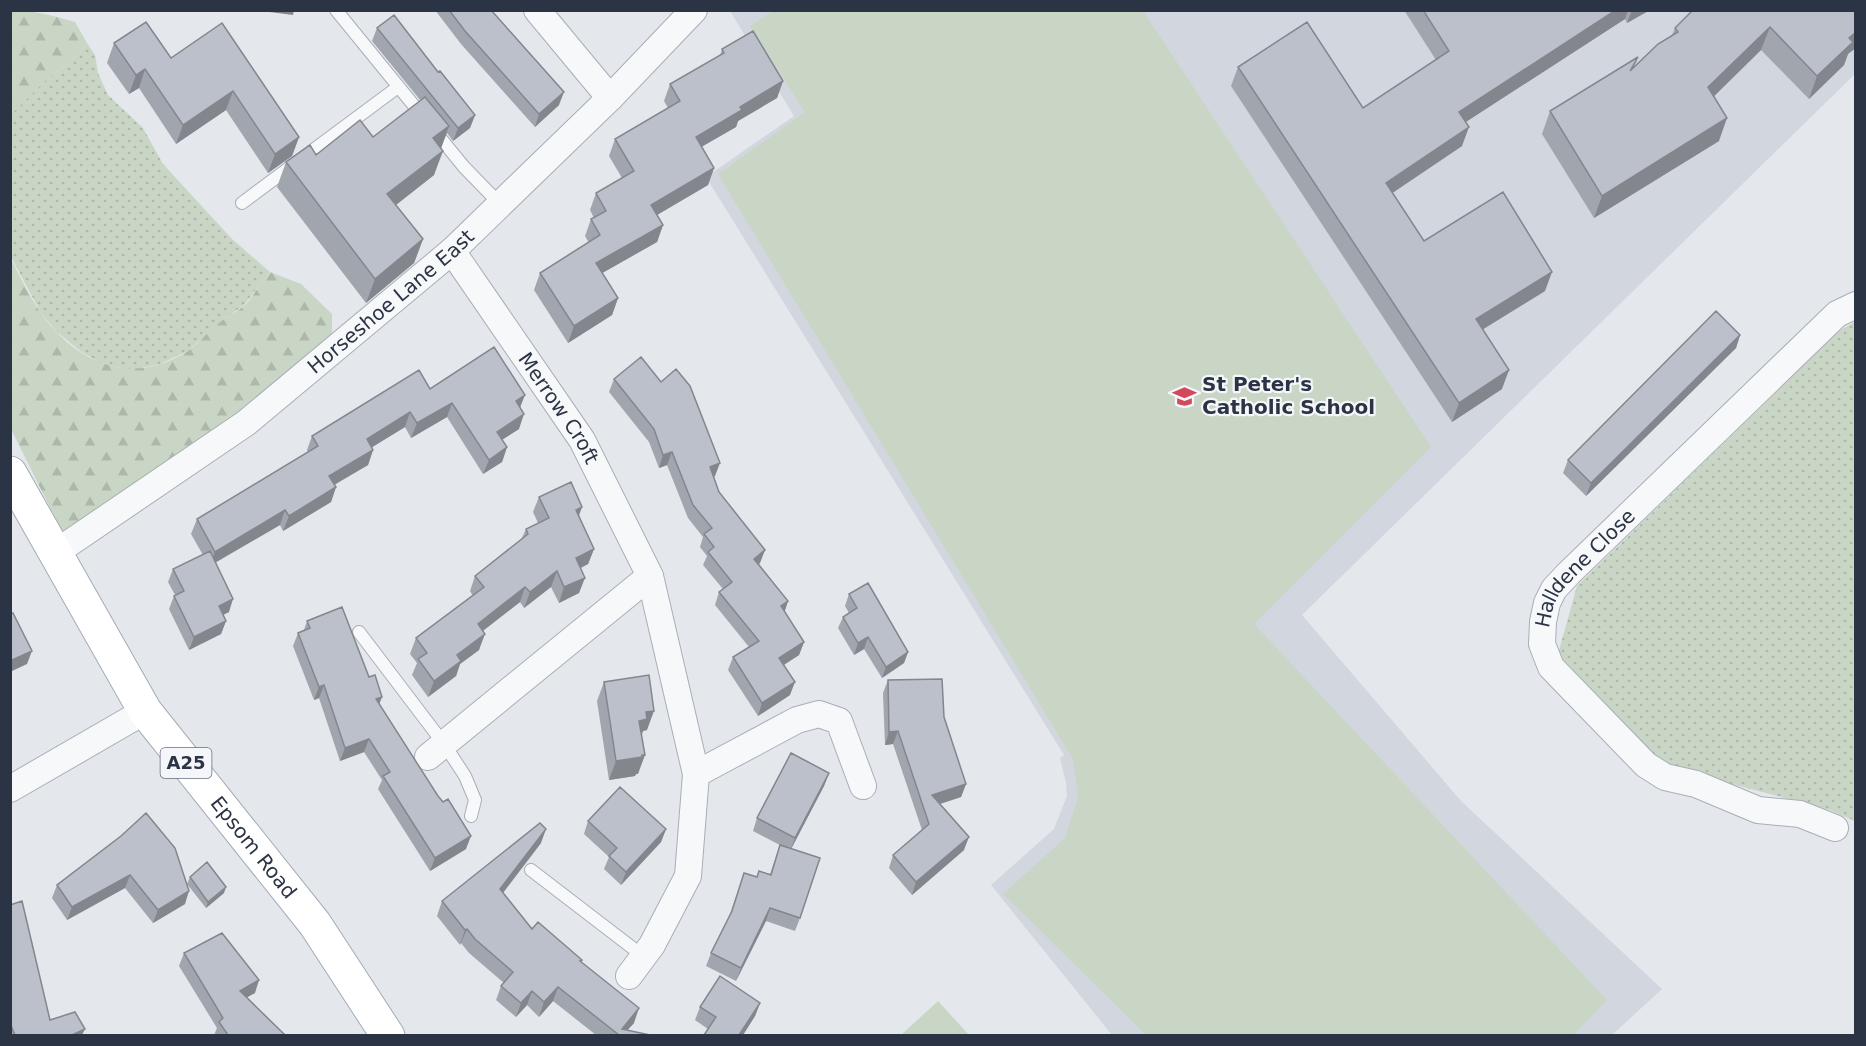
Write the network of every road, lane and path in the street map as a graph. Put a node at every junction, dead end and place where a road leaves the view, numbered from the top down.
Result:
1 (336, 10) edge
2 (537, 10) edge
3 (694, 10) edge
4 (398, 87) junction
5 (610, 98) junction
6 (242, 203) dead end
7 (500, 204) junction
8 (452, 251) junction
9 (1856, 305) edge
10 (10, 473) edge
11 (55, 553) junction
12 (650, 576) junction
13 (359, 632) dead end
14 (145, 711) junction
15 (436, 751) junction
16 (696, 774) junction
17 (863, 786) dead end
18 (10, 789) edge
19 (471, 816) dead end
20 (1835, 828) dead end
21 (531, 870) dead end
22 (636, 966) joint
23 (388, 1035) edge

1 - 4 lane
2 - 5 street
3 - 5 street, Horseshoe Lane East
4 - 6 lane
4 - 7 lane
5 - 7 street, Horseshoe Lane East
7 - 8 street, Horseshoe Lane East
8 - 11 street, Horseshoe Lane East
8 - 12 street, Merrow Croft
9 - 20 street, Halldene Close
10 - 11 main road, Epsom Road / A25
11 - 14 main road, Epsom Road / A25
12 - 15 street
12 - 16 street, Merrow Croft
13 - 15 lane
14 - 18 street
14 - 23 main road, Epsom Road / A25
15 - 19 lane
16 - 17 street
16 - 22 street, Merrow Croft
21 - 22 lane

